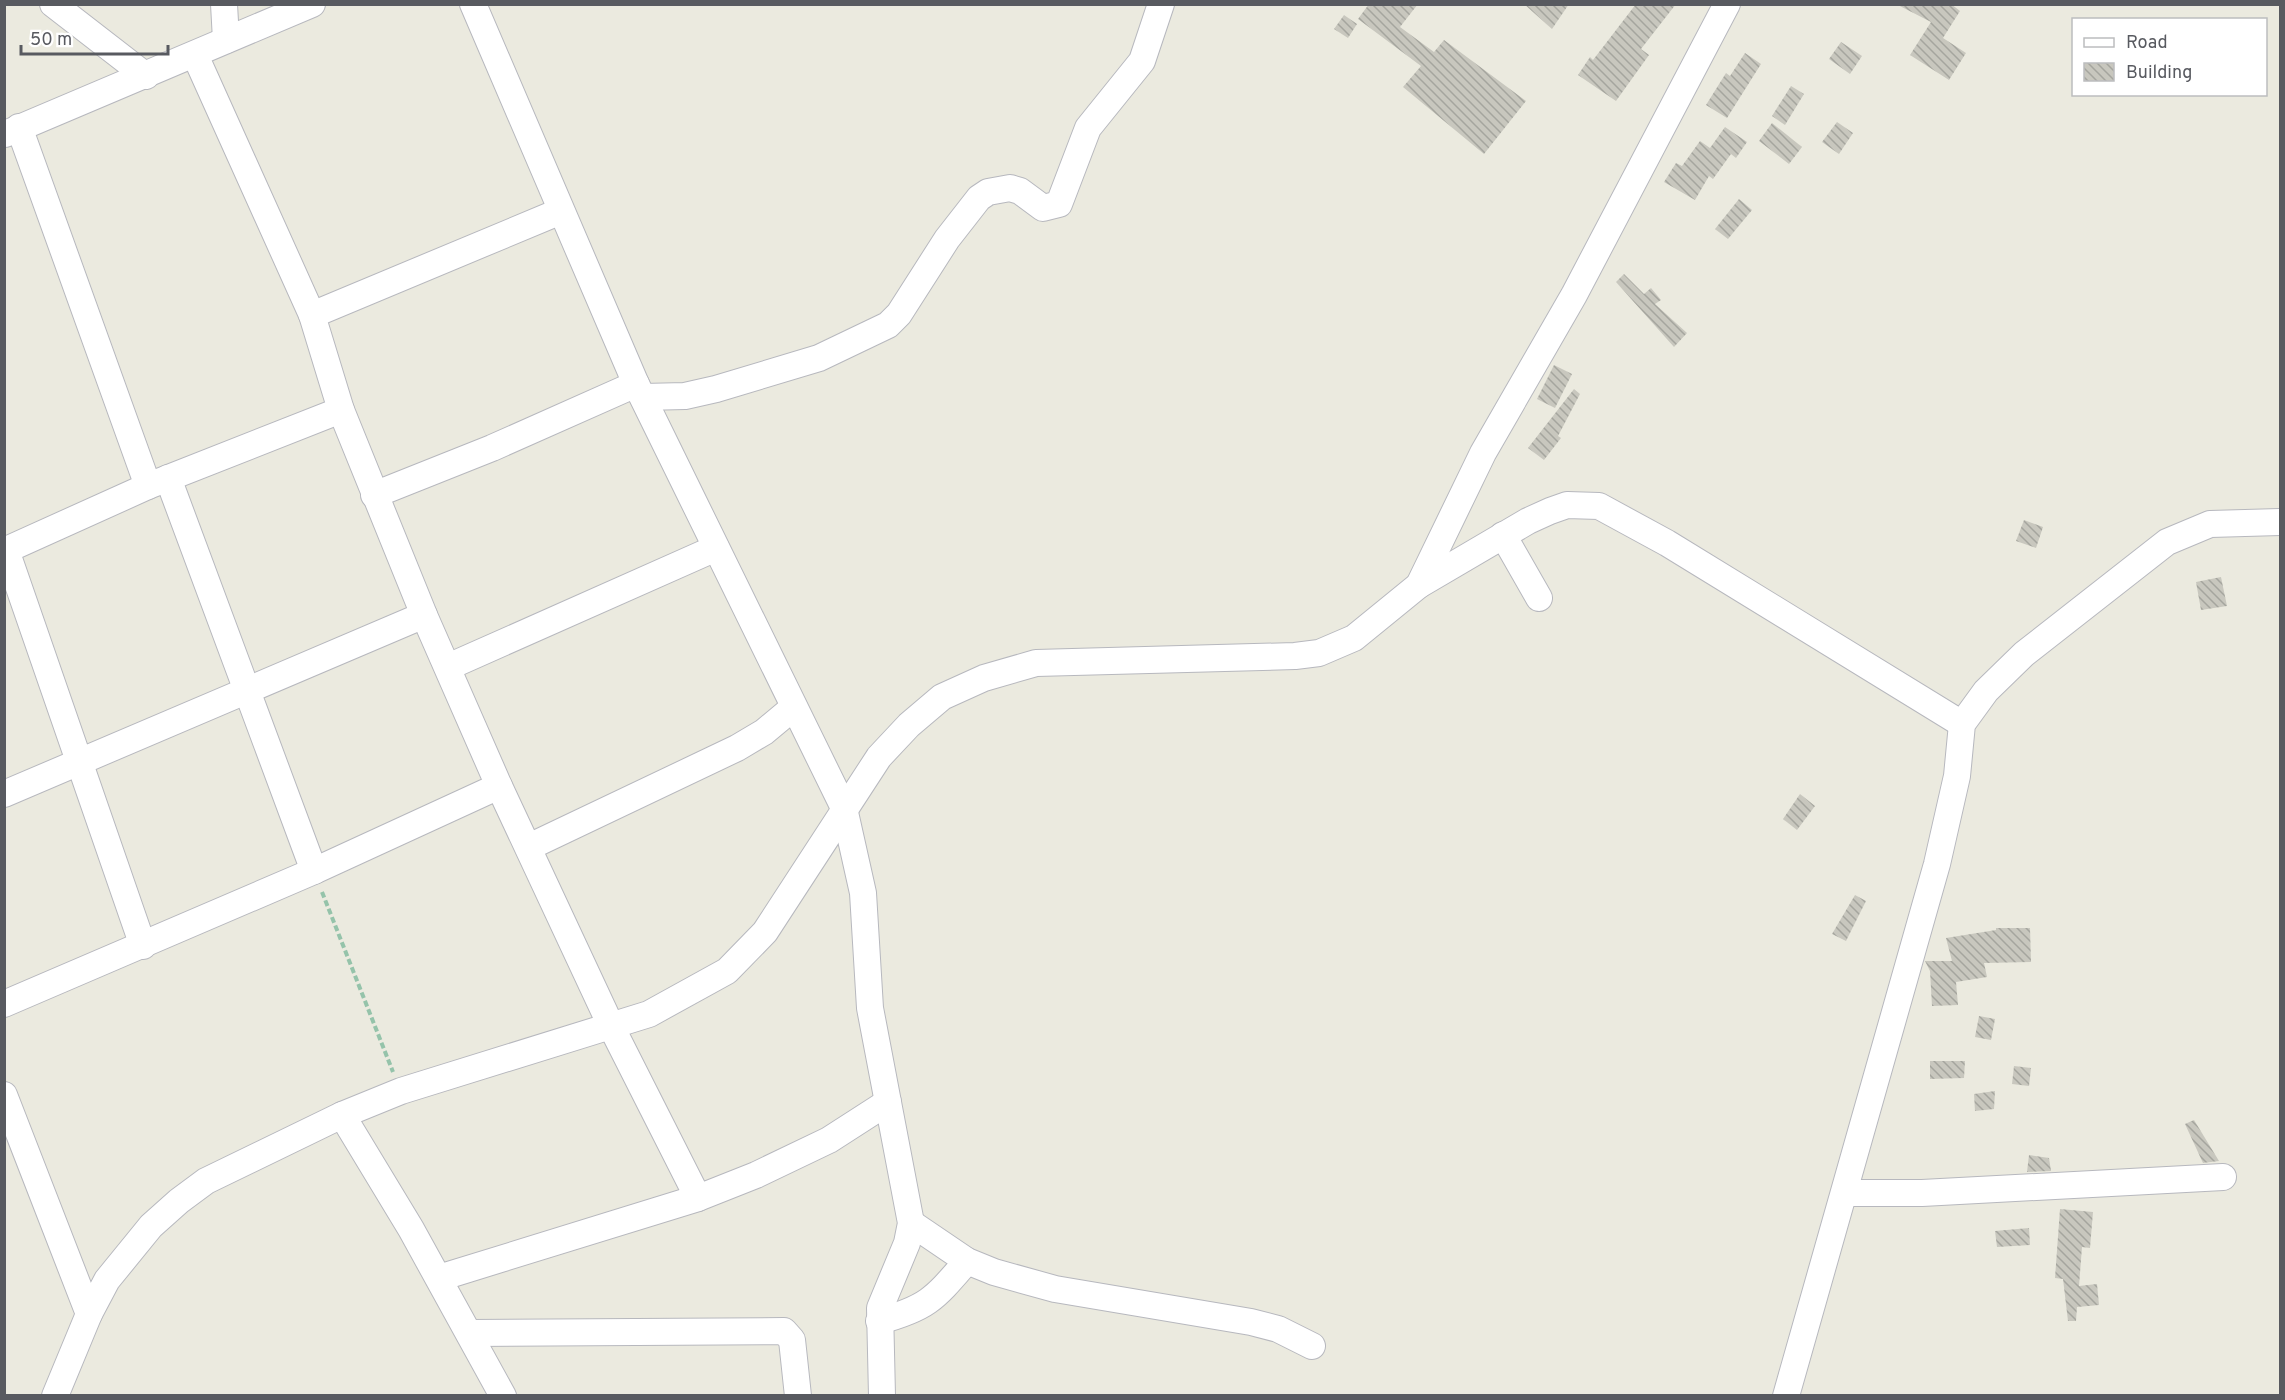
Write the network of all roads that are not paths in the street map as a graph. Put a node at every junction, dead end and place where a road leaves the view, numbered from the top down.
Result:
1 (53, 4) edge
2 (225, 4) edge
3 (312, 4) edge
4 (473, 4) edge
5 (1161, 4) edge
6 (1727, 4) edge
7 (226, 40) junction
8 (195, 55) junction
9 (146, 76) junction
10 (12, 130) edge
11 (561, 211) junction
12 (312, 315) junction
13 (640, 390) junction
14 (340, 410) junction
15 (158, 482) junction
16 (374, 495) junction
17 (2280, 522) edge
18 (1503, 536) junction
19 (716, 548) junction
20 (5, 550) edge
21 (1419, 585) junction
22 (1539, 598) dead end
23 (424, 615) junction
24 (448, 667) junction
25 (246, 692) junction
26 (794, 706) junction
27 (1962, 724) junction
28 (81, 762) junction
29 (499, 786) junction
30 (4, 794) edge
31 (844, 808) junction
32 (529, 847) junction
33 (314, 871) junction
34 (143, 946) junction
35 (4, 1004) edge
36 (612, 1028) junction
37 (4, 1095) edge
38 (888, 1102) junction
39 (342, 1115) junction
40 (2223, 1177) dead end
41 (1845, 1193) junction
42 (698, 1198) junction
43 (911, 1223) junction
44 (967, 1261) junction
45 (439, 1278) junction
46 (89, 1314) junction
47 (879, 1321) junction
48 (470, 1333) junction
49 (1312, 1346) dead end
50 (55, 1395) edge
51 (503, 1395) edge
52 (798, 1395) edge
53 (882, 1395) edge
54 (1786, 1395) edge

1 - 9 street
2 - 7 street
3 - 7 street
4 - 11 street
5 - 13 street
6 - 21 street
7 - 8 street
8 - 9 street
8 - 12 street
9 - 10 street
10 - 15 street
11 - 12 street
11 - 13 street
12 - 14 street
13 - 16 street
13 - 19 street
14 - 15 street
14 - 16 street
15 - 20 street
15 - 25 street
16 - 23 street
17 - 27 street
18 - 21 street
18 - 22 street
18 - 27 street
19 - 24 street
19 - 26 street
20 - 28 street
21 - 31 street
23 - 24 street
23 - 25 street
24 - 29 street
25 - 28 street
25 - 33 street
26 - 31 street
26 - 32 street
27 - 41 street
28 - 30 street
28 - 34 street
29 - 32 street
29 - 33 street
31 - 36 street
31 - 38 street
32 - 36 street
33 - 34 street
34 - 35 street
36 - 39 street
36 - 42 street
37 - 46 street
38 - 42 street
38 - 43 street
39 - 45 street
39 - 46 street
40 - 41 street
41 - 54 street
42 - 45 street
43 - 44 street
43 - 47 street
44 - 47 street
44 - 49 street
45 - 48 street
46 - 50 street
47 - 53 street
48 - 51 street
48 - 52 street

